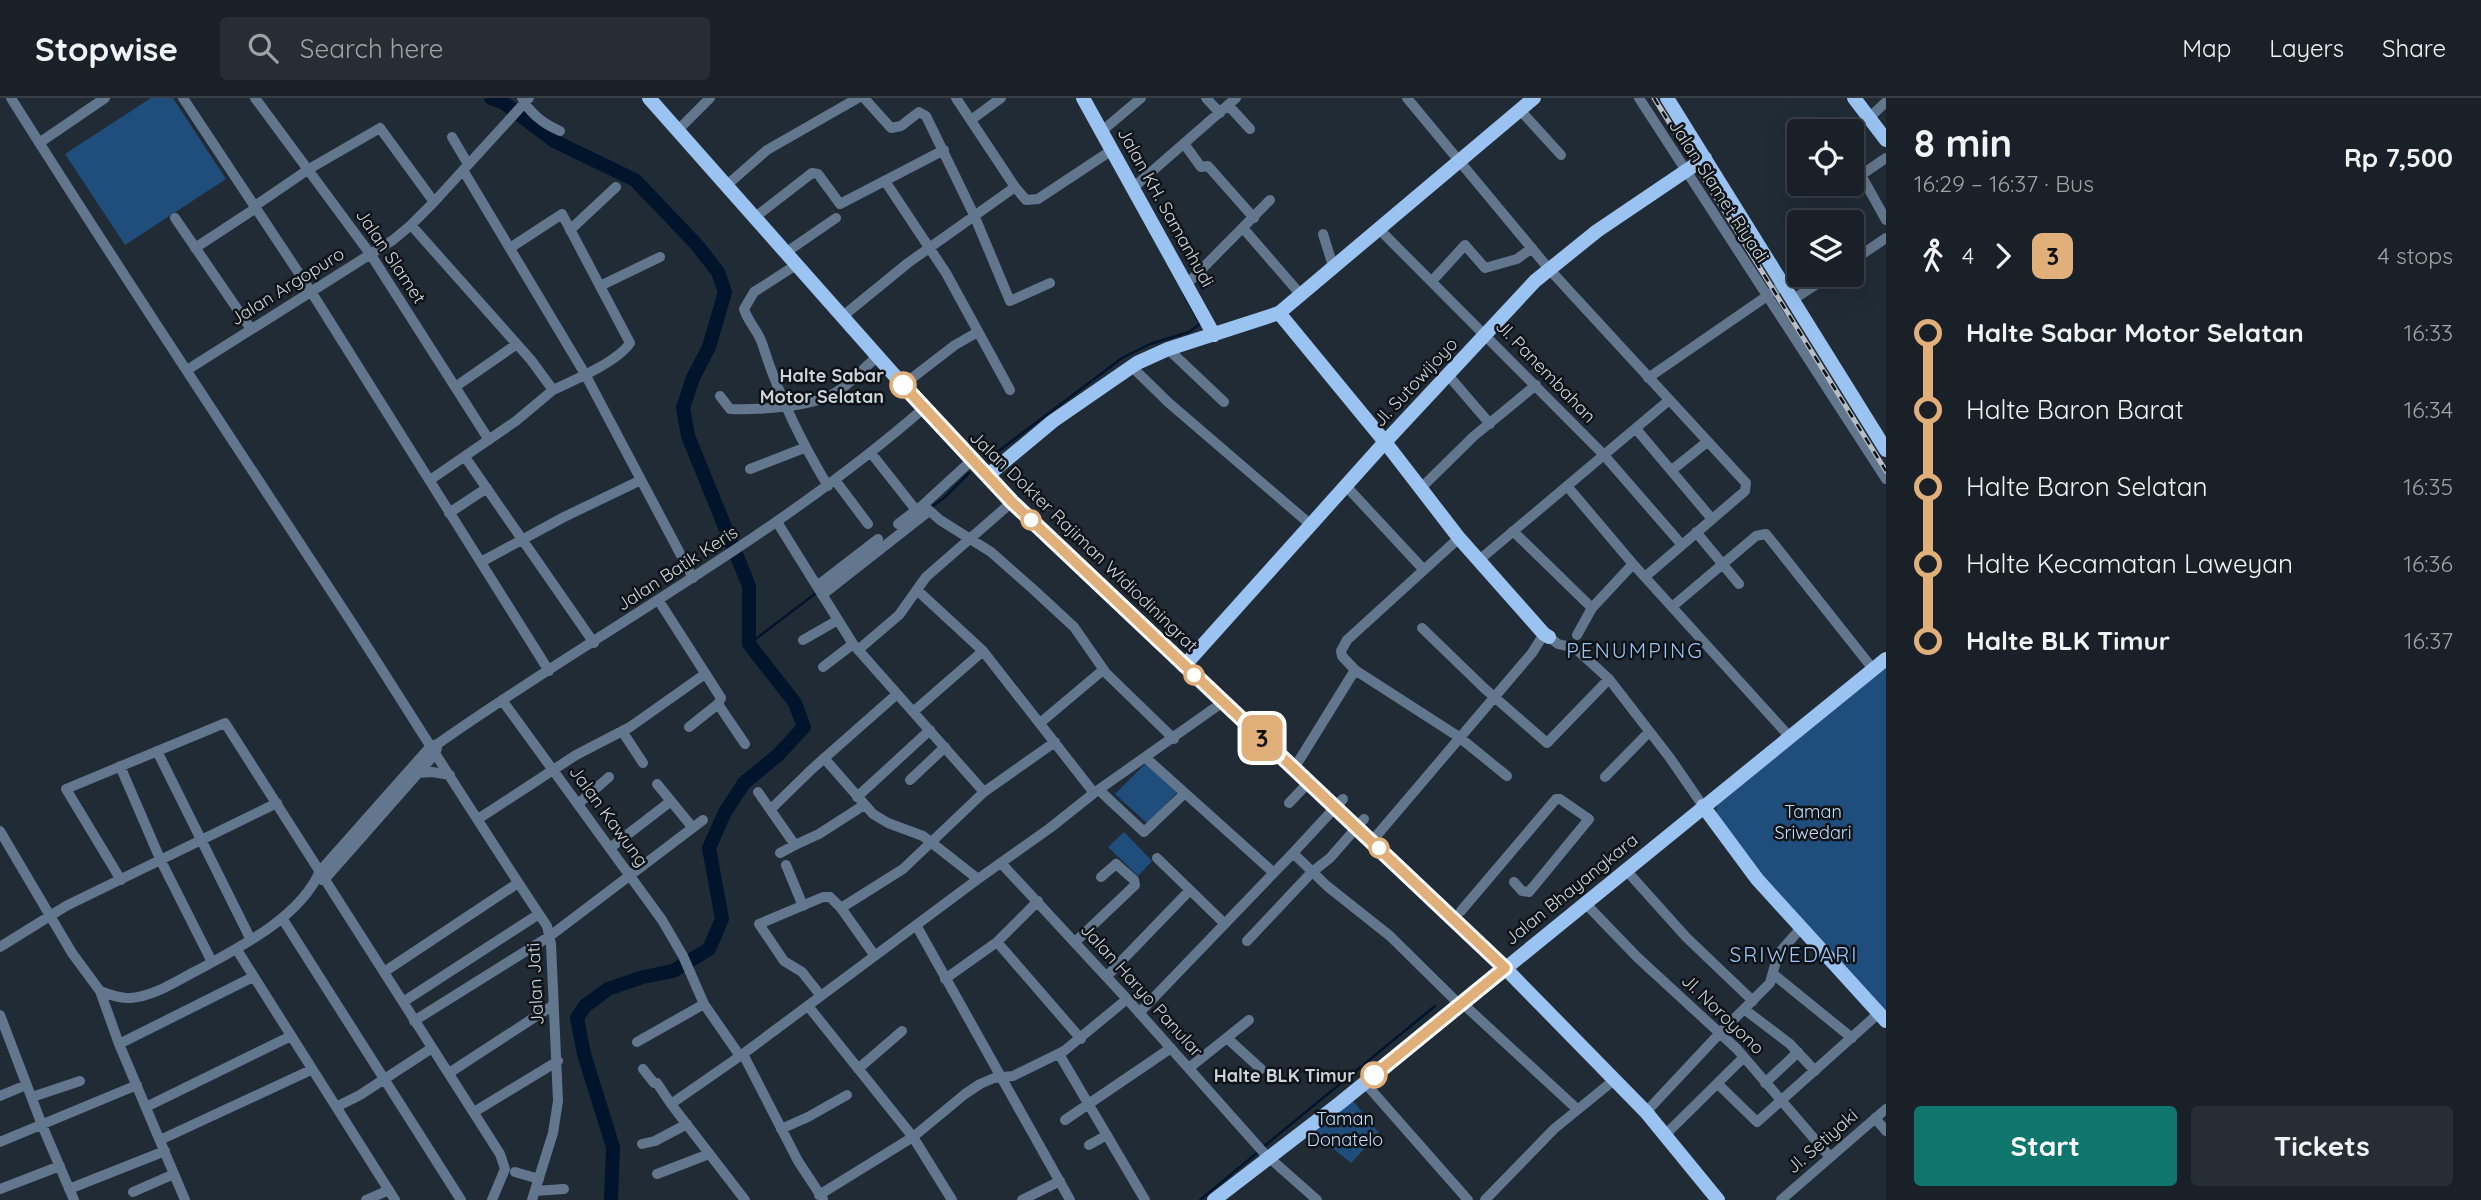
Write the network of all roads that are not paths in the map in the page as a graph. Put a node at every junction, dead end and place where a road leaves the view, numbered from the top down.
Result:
1 (11, 98) edge
2 (105, 98) edge
3 (183, 98) edge
4 (255, 98) edge
5 (649, 98) edge
6 (709, 98) edge
7 (858, 98) edge
8 (864, 98) edge
9 (956, 98) edge
10 (1001, 98) edge
11 (1083, 98) edge
12 (1141, 98) edge
13 (1206, 98) edge
14 (1407, 98) edge
15 (1535, 98) edge
16 (1639, 98) edge
17 (1667, 98) edge
18 (1854, 98) edge
19 (524, 102) edge
20 (1886, 102) edge
21 (1228, 106) edge
22 (1520, 110) junction
23 (1869, 118) junction
24 (971, 120) junction
25 (1250, 129) dead end
26 (560, 131) dead end
27 (677, 131) junction
28 (1102, 131) junction
29 (452, 136) dead end
30 (1886, 140) edge
31 (39, 143) junction
32 (1185, 145) junction
33 (944, 150) junction
34 (1110, 151) junction
35 (1561, 155) dead end
36 (1705, 158) junction
37 (1886, 158) edge
38 (1460, 159) junction
39 (465, 167) junction
40 (309, 169) junction
41 (1685, 172) junction
42 (885, 181) junction
43 (727, 185) junction
44 (616, 187) dead end
45 (1015, 187) junction
46 (1134, 187) junction
47 (1270, 200) dead end
48 (434, 202) junction
49 (256, 207) junction
50 (974, 215) junction
51 (175, 218) dead end
52 (754, 218) junction
53 (836, 218) dead end
54 (1254, 218) junction
55 (1886, 220) edge
56 (411, 225) junction
57 (1243, 228) junction
58 (1378, 228) junction
59 (570, 230) junction
60 (1323, 234) dead end
61 (1886, 238) edge
62 (195, 247) junction
63 (510, 248) junction
64 (1532, 248) junction
65 (929, 249) junction
66 (785, 253) junction
67 (1864, 253) edge
68 (371, 255) junction
69 (660, 257) dead end
70 (796, 265) junction
71 (1334, 266) junction
72 (1549, 269) junction
73 (1432, 281) junction
74 (1050, 283) dead end
75 (1187, 284) junction
76 (1783, 285) junction
77 (600, 286) junction
78 (1812, 287) edge
79 (312, 293) junction
80 (1301, 295) junction
81 (1766, 295) junction
82 (1792, 300) junction
83 (1279, 313) junction
84 (843, 316) junction
85 (251, 329) junction
86 (976, 333) junction
87 (1214, 334) junction
88 (1486, 334) junction
89 (517, 344) junction
90 (1168, 349) junction
91 (877, 357) junction
92 (1131, 366) junction
93 (187, 370) junction
94 (585, 374) junction
95 (1448, 375) junction
96 (1648, 379) junction
97 (903, 385) junction
98 (1536, 385) junction
99 (455, 387) junction
100 (553, 390) junction
101 (1010, 390) dead end
102 (720, 396) dead end
103 (1668, 401) junction
104 (1224, 402) dead end
105 (785, 405) junction
106 (924, 408) junction
107 (1490, 424) junction
108 (1637, 430) junction
109 (489, 440) junction
110 (1385, 442) junction
111 (1707, 442) junction
112 (804, 448) junction
113 (1886, 449) edge
114 (871, 453) junction
115 (1603, 454) junction
116 (465, 457) junction
117 (972, 460) junction
118 (750, 470) dead end
119 (1672, 470) junction
120 (987, 476) junction
121 (1886, 479) edge
122 (430, 480) junction
123 (639, 481) junction
124 (831, 483) junction
125 (1346, 486) junction
126 (1567, 486) junction
127 (487, 488) junction
128 (1421, 488) junction
129 (1012, 502) junction
130 (925, 509) junction
131 (449, 513) junction
132 (1712, 519) junction
133 (777, 522) junction
134 (868, 524) dead end
135 (898, 524) dead end
136 (1311, 525) junction
137 (1513, 531) junction
138 (1696, 532) junction
139 (1459, 538) junction
140 (522, 539) junction
141 (878, 539) dead end
142 (971, 540) junction
143 (1682, 545) junction
144 (1478, 561) junction
145 (481, 562) junction
146 (1633, 564) junction
147 (1724, 564) junction
148 (1423, 570) junction
149 (1646, 576) junction
150 (693, 578) junction
151 (1739, 584) dead end
152 (917, 590) junction
153 (820, 591) junction
154 (659, 601) junction
155 (1673, 606) junction
156 (1592, 608) junction
157 (838, 620) junction
158 (1422, 628) dead end
159 (1546, 636) junction
160 (803, 640) dead end
161 (594, 643) junction
162 (1573, 643) junction
163 (855, 647) junction
164 (983, 651) junction
165 (1886, 659) edge
166 (1184, 666) junction
167 (823, 667) dead end
168 (1873, 669) junction
169 (1103, 670) junction
170 (1355, 670) junction
171 (550, 671) junction
172 (705, 674) junction
173 (1609, 678) junction
174 (897, 694) junction
175 (1495, 697) junction
176 (502, 700) junction
177 (1223, 702) junction
178 (718, 704) junction
179 (913, 712) junction
180 (1040, 723) junction
181 (689, 727) dead end
182 (930, 730) junction
183 (622, 731) junction
184 (1650, 732) junction
185 (1789, 736) junction
186 (1459, 737) junction
187 (1174, 739) junction
188 (1055, 742) junction
189 (745, 744) dead end
190 (945, 747) junction
191 (435, 748) junction
192 (157, 751) junction
193 (824, 758) junction
194 (1146, 758) junction
195 (643, 763) dead end
196 (120, 766) junction
197 (1295, 767) junction
198 (553, 770) junction
199 (418, 773) junction
200 (450, 775) junction
201 (1507, 776) dead end
202 (609, 777) dead end
203 (1605, 777) dead end
204 (910, 780) dead end
205 (1309, 782) junction
206 (657, 784) dead end
207 (758, 792) dead end
208 (984, 792) junction
209 (1096, 792) junction
210 (1185, 793) junction
211 (388, 801) junction
212 (671, 801) junction
213 (860, 801) junction
214 (277, 803) junction
215 (1289, 803) dead end
216 (1339, 803) junction
217 (578, 804) junction
218 (1703, 806) junction
219 (771, 809) junction
220 (478, 819) junction
221 (703, 820) dead end
222 (1360, 823) junction
223 (693, 828) junction
224 (0, 831) edge
225 (202, 841) junction
226 (1372, 841) junction
227 (933, 843) junction
228 (795, 845) junction
229 (610, 848) junction
230 (780, 853) dead end
231 (1293, 853) junction
232 (1157, 858) dead end
233 (161, 861) junction
234 (1001, 863) junction
235 (786, 865) dead end
236 (1625, 869) junction
237 (1312, 872) junction
238 (1274, 873) junction
239 (630, 876) junction
240 (1101, 877) dead end
241 (320, 878) junction
242 (978, 879) junction
243 (121, 880) junction
244 (1514, 882) dead end
245 (518, 883) junction
246 (1190, 890) junction
247 (1038, 901) junction
248 (1585, 903) junction
249 (803, 906) junction
250 (841, 908) junction
251 (1461, 911) dead end
252 (539, 914) junction
253 (49, 915) junction
254 (282, 918) junction
255 (1225, 924) junction
256 (916, 925) junction
257 (1801, 928) junction
258 (0, 930) edge
259 (550, 936) junction
260 (251, 940) junction
261 (1247, 941) dead end
262 (997, 942) junction
263 (1075, 942) junction
264 (4, 944) edge
265 (237, 950) junction
266 (875, 956) junction
267 (212, 962) junction
268 (1505, 968) junction
269 (384, 972) junction
270 (1773, 974) junction
271 (1107, 976) junction
272 (253, 977) junction
273 (945, 979) junction
274 (100, 991) junction
275 (821, 996) junction
276 (1127, 999) junction
277 (403, 1002) junction
278 (704, 1004) junction
279 (1461, 1004) junction
280 (1748, 1005) junction
281 (552, 1006) junction
282 (808, 1006) junction
283 (1139, 1013) junction
284 (1882, 1017) edge
285 (1249, 1020) dead end
286 (414, 1021) junction
287 (2, 1023) edge
288 (902, 1031) dead end
289 (1720, 1033) junction
290 (291, 1036) junction
291 (1227, 1038) junction
292 (1852, 1038) junction
293 (1081, 1039) junction
294 (637, 1042) dead end
295 (119, 1044) junction
296 (5, 1045) edge
297 (432, 1048) junction
298 (1171, 1048) junction
299 (1798, 1052) junction
300 (1059, 1054) junction
301 (741, 1055) junction
302 (1744, 1057) junction
303 (558, 1061) junction
304 (1189, 1068) junction
305 (643, 1069) dead end
306 (859, 1069) junction
307 (1261, 1069) dead end
308 (311, 1070) junction
309 (1815, 1071) junction
310 (449, 1073) junction
311 (1000, 1078) junction
312 (384, 1080) junction
313 (1614, 1080) junction
314 (80, 1081) dead end
315 (1365, 1083) junction
316 (1765, 1083) junction
317 (1718, 1084) junction
318 (26, 1085) junction
319 (137, 1085) junction
320 (847, 1095) dead end
321 (0, 1096) edge
322 (32, 1097) junction
323 (1781, 1101) junction
324 (671, 1104) junction
325 (1089, 1105) junction
326 (146, 1107) junction
327 (336, 1107) junction
328 (1886, 1109) edge
329 (1577, 1110) junction
330 (474, 1112) junction
331 (1646, 1112) junction
332 (1875, 1118) junction
333 (1065, 1120) dead end
334 (687, 1124) junction
335 (42, 1125) junction
336 (781, 1129) junction
337 (1886, 1130) edge
338 (1107, 1135) junction
339 (1666, 1135) junction
340 (912, 1137) junction
341 (0, 1142) edge
342 (642, 1144) dead end
343 (162, 1145) junction
344 (1089, 1145) dead end
345 (1263, 1152) junction
346 (709, 1154) junction
347 (1830, 1157) junction
348 (60, 1166) junction
349 (515, 1172) dead end
350 (174, 1174) junction
351 (657, 1174) dead end
352 (1059, 1181) junction
353 (0, 1189) edge
354 (69, 1189) junction
355 (564, 1189) dead end
356 (535, 1190) edge
357 (133, 1192) dead end
358 (392, 1195) edge
359 (822, 1197) edge
360 (741, 1199) edge
361 (74, 1200) edge
362 (185, 1200) edge
363 (366, 1200) edge
364 (461, 1200) edge
365 (492, 1200) edge
366 (951, 1200) edge
367 (1022, 1200) edge
368 (1070, 1200) edge
369 (1145, 1200) edge
370 (1214, 1200) edge
371 (1317, 1200) edge
372 (1468, 1200) edge
373 (1485, 1200) edge
374 (1718, 1200) edge
375 (1781, 1200) edge

1 - 31 street, Jalan Jati
2 - 31 street
3 - 49 street
4 - 40 street, Jalan Slamet
5 - 27 main road, Jalan Dokter Rajiman Widiodiningrat
6 - 27 street
7 - 43 street
8 - 33 street
9 - 24 street
10 - 24 street
11 - 28 main road, Jalan KH. Samanhudi
12 - 28 street
13 - 21 street
14 - 38 street
15 - 22 main road
16 - 41 street, Jalan Slamet Riyadi
17 - 36 main road
18 - 23 main road
19 - 26 street
19 - 39 street, Jalan Argopuro
20 - 23 street
21 - 25 street
21 - 32 street
22 - 35 street
22 - 38 main road
23 - 30 main road
24 - 45 street
27 - 43 main road, Jalan Dokter Rajiman Widiodiningrat
28 - 34 main road, Jalan KH. Samanhudi
29 - 39 street
31 - 93 street, Jalan Jati
32 - 46 street
32 - 54 street
33 - 42 street
33 - 50 street
34 - 45 street
34 - 46 main road, Jalan KH. Samanhudi
36 - 41 main road, Jl. Sutowijoyo
36 - 76 main road
37 - 55 street
38 - 58 main road
38 - 64 street
39 - 48 street, Jalan Argopuro
39 - 63 street
40 - 48 street
40 - 49 street
40 - 68 street, Jalan Slamet
41 - 72 main road, Jl. Sutowijoyo
41 - 81 street, Jalan Slamet Riyadi
42 - 52 street
42 - 65 street
43 - 52 main road, Jalan Dokter Rajiman Widiodiningrat
44 - 59 street
45 - 50 street
46 - 75 main road, Jalan KH. Samanhudi
47 - 54 street
48 - 56 street, Jalan Argopuro
49 - 62 street
49 - 79 street
50 - 65 street
50 - 74 street
51 - 62 street
52 - 66 main road, Jalan Dokter Rajiman Widiodiningrat
53 - 66 street
54 - 57 street
56 - 68 street, Jalan Argopuro
56 - 89 street
57 - 75 street
57 - 80 street
58 - 71 main road
58 - 73 street, Jl. Panembahan
59 - 63 street
59 - 77 street
60 - 71 street
61 - 67 street
62 - 85 street
63 - 94 street
64 - 72 street
64 - 73 street
65 - 84 street
65 - 86 street
66 - 70 main road, Jalan Dokter Rajiman Widiodiningrat
68 - 79 street, Jalan Argopuro
68 - 99 street, Jalan Slamet
69 - 77 street
70 - 84 main road, Jalan Dokter Rajiman Widiodiningrat
70 - 105 street
71 - 80 main road
72 - 88 main road, Jl. Sutowijoyo
72 - 96 street
73 - 88 street, Jl. Panembahan
75 - 87 main road, Jalan KH. Samanhudi
76 - 81 street
76 - 82 main road
77 - 94 street
78 - 82 street
79 - 85 street, Jalan Argopuro
79 - 122 street
80 - 83 main road
81 - 96 street
81 - 121 street, Jalan Slamet Riyadi
82 - 113 main road
83 - 87 main road
83 - 110 main road
84 - 91 main road, Jalan Dokter Rajiman Widiodiningrat
85 - 93 street, Jalan Argopuro
86 - 97 street
86 - 101 street
87 - 90 main road
88 - 95 main road, Jl. Sutowijoyo
88 - 98 street, Jl. Panembahan
89 - 99 street
89 - 100 street
90 - 92 main road
90 - 104 street
91 - 97 main road, Jalan Dokter Rajiman Widiodiningrat
91 - 105 street
92 - 120 main road
92 - 136 street
93 - 191 street, Jalan Jati
94 - 100 street
94 - 123 street
95 - 107 street
95 - 110 main road, Jl. Sutowijoyo
96 - 103 street
97 - 106 main road, Jalan Dokter Rajiman Widiodiningrat
98 - 107 street
98 - 115 street, Jl. Panembahan
99 - 109 street, Jalan Slamet
100 - 109 street
102 - 105 street
103 - 108 street
103 - 111 street
105 - 112 street
106 - 114 street, Jalan Batik Keris
106 - 117 main road, Jalan Dokter Rajiman Widiodiningrat
107 - 128 street
108 - 115 street
108 - 119 street
109 - 116 street
110 - 125 main road, Jl. Sutowijoyo
110 - 128 main road
111 - 119 street
111 - 132 street
112 - 118 street
112 - 124 street
114 - 124 street, Jalan Batik Keris
114 - 130 street
115 - 126 street
115 - 143 street, Jl. Panembahan
116 - 122 street
116 - 127 street
117 - 120 main road, Jalan Dokter Rajiman Widiodiningrat
117 - 130 street
119 - 132 street
120 - 129 main road, Jalan Dokter Rajiman Widiodiningrat
122 - 131 street
123 - 140 street
123 - 150 street
124 - 133 street, Jalan Batik Keris
124 - 134 street
125 - 136 main road, Jl. Sutowijoyo
125 - 148 street
126 - 137 street
126 - 146 street
127 - 131 street
127 - 140 street
128 - 139 main road
129 - 142 street
129 - 166 main road, Jalan Dokter Rajiman Widiodiningrat
130 - 135 street
130 - 142 street
130 - 153 street
131 - 145 street
132 - 138 street
133 - 150 street, Jalan Batik Keris
133 - 153 street
136 - 166 main road, Jl. Sutowijoyo
137 - 144 street
137 - 156 street
138 - 143 street
138 - 147 street
139 - 144 main road
139 - 148 street
140 - 145 street
140 - 161 street
141 - 153 street
142 - 152 street
142 - 169 street
143 - 149 street
144 - 159 main road
145 - 171 street
146 - 149 street
146 - 156 street
147 - 151 street
147 - 155 street
147 - 168 street
148 - 170 street
149 - 155 street
150 - 154 street, Jalan Batik Keris
152 - 163 street
152 - 164 street
153 - 157 street
154 - 161 street, Jalan Batik Keris
154 - 172 street
155 - 185 street
156 - 162 street
157 - 160 street
157 - 163 street
158 - 175 street
159 - 162 street
159 - 175 street
161 - 171 street, Jalan Batik Keris
162 - 173 street
163 - 167 street
163 - 174 street
164 - 179 street
164 - 180 street
165 - 168 main road, Jalan Bhayangkara
166 - 177 main road, Jalan Dokter Rajiman Widiodiningrat
168 - 185 main road, Jalan Bhayangkara
169 - 180 street
169 - 187 street
170 - 186 street
170 - 197 street
171 - 176 street, Jalan Batik Keris
172 - 178 street
172 - 183 street
173 - 175 street
173 - 184 street
174 - 179 street
174 - 193 street
175 - 186 street
176 - 191 street, Jalan Batik Keris
176 - 198 street, Jalan Kawung
177 - 187 street
177 - 197 main road, Jalan Dokter Rajiman Widiodiningrat
178 - 181 street
178 - 189 street
179 - 182 street
180 - 188 street
182 - 190 street
182 - 213 street
183 - 195 street
183 - 198 street
184 - 203 street
184 - 218 street
185 - 218 main road, Jalan Bhayangkara
186 - 201 street
186 - 226 street
187 - 194 street
188 - 208 street
188 - 209 street
190 - 204 street
190 - 208 street
191 - 199 street
191 - 200 street, Jalan Jati
191 - 211 street
192 - 196 street
192 - 214 street
192 - 225 street
193 - 213 street
193 - 219 street
194 - 209 street
194 - 210 street
196 - 233 street
196 - 243 street
197 - 205 main road, Jalan Dokter Rajiman Widiodiningrat
198 - 217 street, Jalan Kawung
198 - 220 street
199 - 200 street
199 - 211 street
200 - 220 street, Jalan Jati
202 - 217 street
205 - 215 street
205 - 216 main road, Jalan Dokter Rajiman Widiodiningrat
206 - 212 street
207 - 219 street
208 - 227 street
209 - 210 street
209 - 234 street
210 - 238 street
211 - 241 street
212 - 223 street
212 - 229 street
213 - 227 street
213 - 228 street
214 - 225 street
214 - 241 street
216 - 222 main road, Jalan Dokter Rajiman Widiodiningrat
216 - 231 street
217 - 229 street, Jalan Kawung
218 - 236 main road, Jalan Bhayangkara
218 - 257 main road
219 - 228 street
220 - 245 street, Jalan Jati
221 - 223 street
222 - 226 main road, Jalan Dokter Rajiman Widiodiningrat
222 - 237 street
223 - 239 street
224 - 253 street
225 - 233 street
225 - 260 street
226 - 268 main road, Jalan Dokter Rajiman Widiodiningrat
227 - 242 street
227 - 250 street
228 - 230 street
229 - 239 street, Jalan Kawung
231 - 237 street
231 - 238 street
232 - 246 street
233 - 243 street
233 - 267 street
234 - 242 street
234 - 247 street, Jalan Haryo Panular
235 - 249 street
236 - 248 main road, Jalan Bhayangkara
236 - 280 street
237 - 261 street
237 - 279 street
238 - 255 street
239 - 259 street
239 - 278 street, Jalan Kawung
240 - 263 street
241 - 254 street
241 - 269 street
242 - 256 street
243 - 253 street
244 - 251 street
245 - 252 street, Jalan Jati
245 - 269 street
246 - 255 street
246 - 271 street
247 - 262 street
247 - 263 street, Jalan Haryo Panular
248 - 268 main road, Jalan Bhayangkara
248 - 289 street, Jl. Noroyono
249 - 250 street
249 - 275 street
250 - 266 street
252 - 259 street, Jalan Jati
252 - 277 street
253 - 264 street
253 - 274 street
254 - 260 street
254 - 312 street
255 - 283 street
256 - 266 street
256 - 273 street
257 - 270 street
257 - 284 main road
258 - 264 street
259 - 281 street, Jalan Jati
259 - 286 street
260 - 265 street
262 - 273 street
262 - 293 street
263 - 271 street, Jalan Haryo Panular
265 - 267 street
265 - 272 street
266 - 275 street
267 - 274 street
268 - 279 main road, Jalan Bhayangkara
268 - 313 main road, Jalan Dokter Rajiman Widiodiningrat
269 - 277 street
270 - 280 street
270 - 292 street
271 - 276 street, Jalan Haryo Panular
272 - 290 street
272 - 295 street
273 - 311 street
274 - 295 street
275 - 282 street
276 - 283 street, Jalan Haryo Panular
276 - 293 street
277 - 286 street
278 - 294 street
278 - 301 street, Jalan Kawung
279 - 315 main road, Jalan Bhayangkara
279 - 329 street
280 - 289 street
280 - 299 street
281 - 303 street, Jalan Jati
281 - 310 street
282 - 301 street
282 - 306 street
283 - 298 street, Jalan Haryo Panular
284 - 292 street
285 - 291 street
286 - 297 street
287 - 296 street
288 - 306 street
289 - 302 street, Jl. Noroyono
289 - 331 street
290 - 308 street
290 - 326 street
291 - 304 street
291 - 307 street
292 - 309 street
293 - 300 street
295 - 319 street
296 - 318 street
297 - 310 street
297 - 312 street
298 - 304 street, Jalan Haryo Panular
298 - 325 street
299 - 309 street
299 - 316 street
300 - 311 street
300 - 325 street
301 - 324 street
301 - 336 street, Jalan Kawung
302 - 316 street, Jl. Noroyono
302 - 317 street
303 - 330 street
303 - 356 street, Jalan Jati
304 - 345 street, Jalan Haryo Panular
305 - 324 street
306 - 340 street
308 - 327 street
308 - 343 street
309 - 323 street
310 - 330 street
311 - 340 street
311 - 352 street
312 - 327 street
312 - 364 street
313 - 329 street
313 - 331 main road, Jalan Dokter Rajiman Widiodiningrat
314 - 322 street
315 - 345 main road, Jalan Bhayangkara
315 - 372 street
316 - 323 street, Jl. Noroyono
317 - 323 street
317 - 339 street
318 - 321 street
318 - 322 street
319 - 326 street
319 - 335 street
320 - 336 street
322 - 335 street
323 - 347 street, Jl. Noroyono
324 - 334 street
325 - 333 street
325 - 338 street
326 - 343 street
327 - 358 street
328 - 332 street, Jl. Setiyaki
329 - 373 street
330 - 365 street
331 - 339 main road, Jalan Dokter Rajiman Widiodiningrat
332 - 337 street
332 - 347 street, Jl. Setiyaki
334 - 342 street
334 - 346 street
335 - 341 street
335 - 348 street
336 - 359 street, Jalan Kawung
338 - 344 street
338 - 369 street
339 - 374 main road, Jalan Dokter Rajiman Widiodiningrat
340 - 359 street
340 - 366 street
343 - 350 street
343 - 354 street
345 - 370 main road, Jalan Bhayangkara
345 - 371 street, Jalan Haryo Panular
346 - 351 street
346 - 360 street
347 - 375 street, Jl. Setiyaki
348 - 353 street
348 - 354 street
349 - 356 street
350 - 357 street
350 - 362 street
352 - 367 street
352 - 368 street
354 - 361 street
355 - 356 street
358 - 363 street

